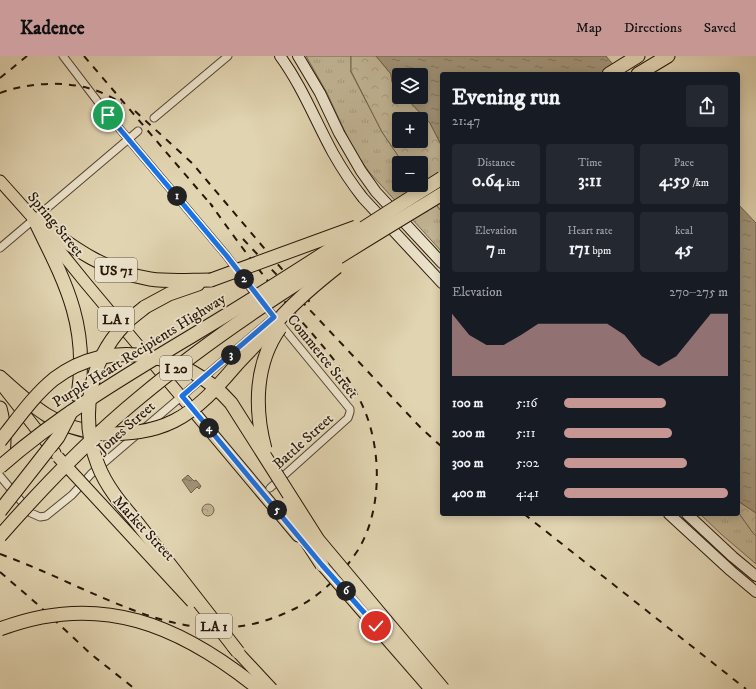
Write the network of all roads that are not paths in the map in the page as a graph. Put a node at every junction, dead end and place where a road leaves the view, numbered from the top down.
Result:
1 (63, 56) edge
2 (228, 56) edge
3 (280, 56) edge
4 (298, 56) edge
5 (631, 56) edge
6 (638, 56) edge
7 (668, 56) edge
8 (611, 72) edge
9 (612, 72) edge
10 (641, 72) edge
11 (154, 118) dead end
12 (138, 131) dead end
13 (128, 140) junction
14 (440, 179) edge
15 (0, 181) edge
16 (440, 195) edge
17 (34, 219) junction
18 (376, 226) junction
19 (0, 248) edge
20 (440, 261) edge
21 (211, 280) junction
22 (440, 281) edge
23 (312, 289) junction
24 (274, 317) junction
25 (0, 377) edge
26 (0, 383) edge
27 (182, 396) junction
28 (0, 408) edge
29 (350, 412) joint
30 (0, 441) edge
31 (1, 464) edge
32 (0, 476) edge
33 (270, 488) dead end
34 (0, 511) edge
35 (672, 516) edge
36 (689, 516) edge
37 (0, 536) edge
38 (322, 565) junction
39 (756, 576) edge
40 (756, 592) edge
41 (0, 628) edge
42 (238, 652) junction
43 (259, 689) edge
44 (272, 689) edge
45 (430, 689) edge
46 (442, 689) edge

1 - 13 street, Commerce Street
2 - 11 street
3 - 22 main road
4 - 20 main road
5 - 8 highway
6 - 9 highway
7 - 10 highway
12 - 13 street
13 - 17 street
13 - 24 street, Commerce Street
14 - 18 highway, Purple Heart Recipients Highway / I 20, bridge
15 - 17 main road, Spring Street / US 71
16 - 18 highway, Purple Heart Recipients Highway / I 20, bridge
17 - 19 street
17 - 21 highway, US 71
17 - 27 main road, Spring Street / LA 1
17 - 34 highway, bridge
18 - 21 highway, US 71, bridge
18 - 23 highway, bridge
18 - 31 highway, Purple Heart Recipients Highway / I 20, bridge
18 - 37 highway, Purple Heart Recipients Highway / I 20, bridge
21 - 42 highway, bridge
23 - 25 highway, bridge
23 - 38 highway, bridge
24 - 27 street, Jones Street
24 - 29 street, Commerce Street
26 - 42 main road, Market Street / LA 1, bridge
27 - 32 street, Jones Street
27 - 38 main road, Spring Street / LA 1, bridge
28 - 31 highway
29 - 33 street, Battle Street
30 - 46 highway, bridge
35 - 40 main road
36 - 39 main road
38 - 45 main road, Spring Street / LA 1, bridge
41 - 43 highway, bridge
42 - 44 main road, Market Street / LA 1, bridge

